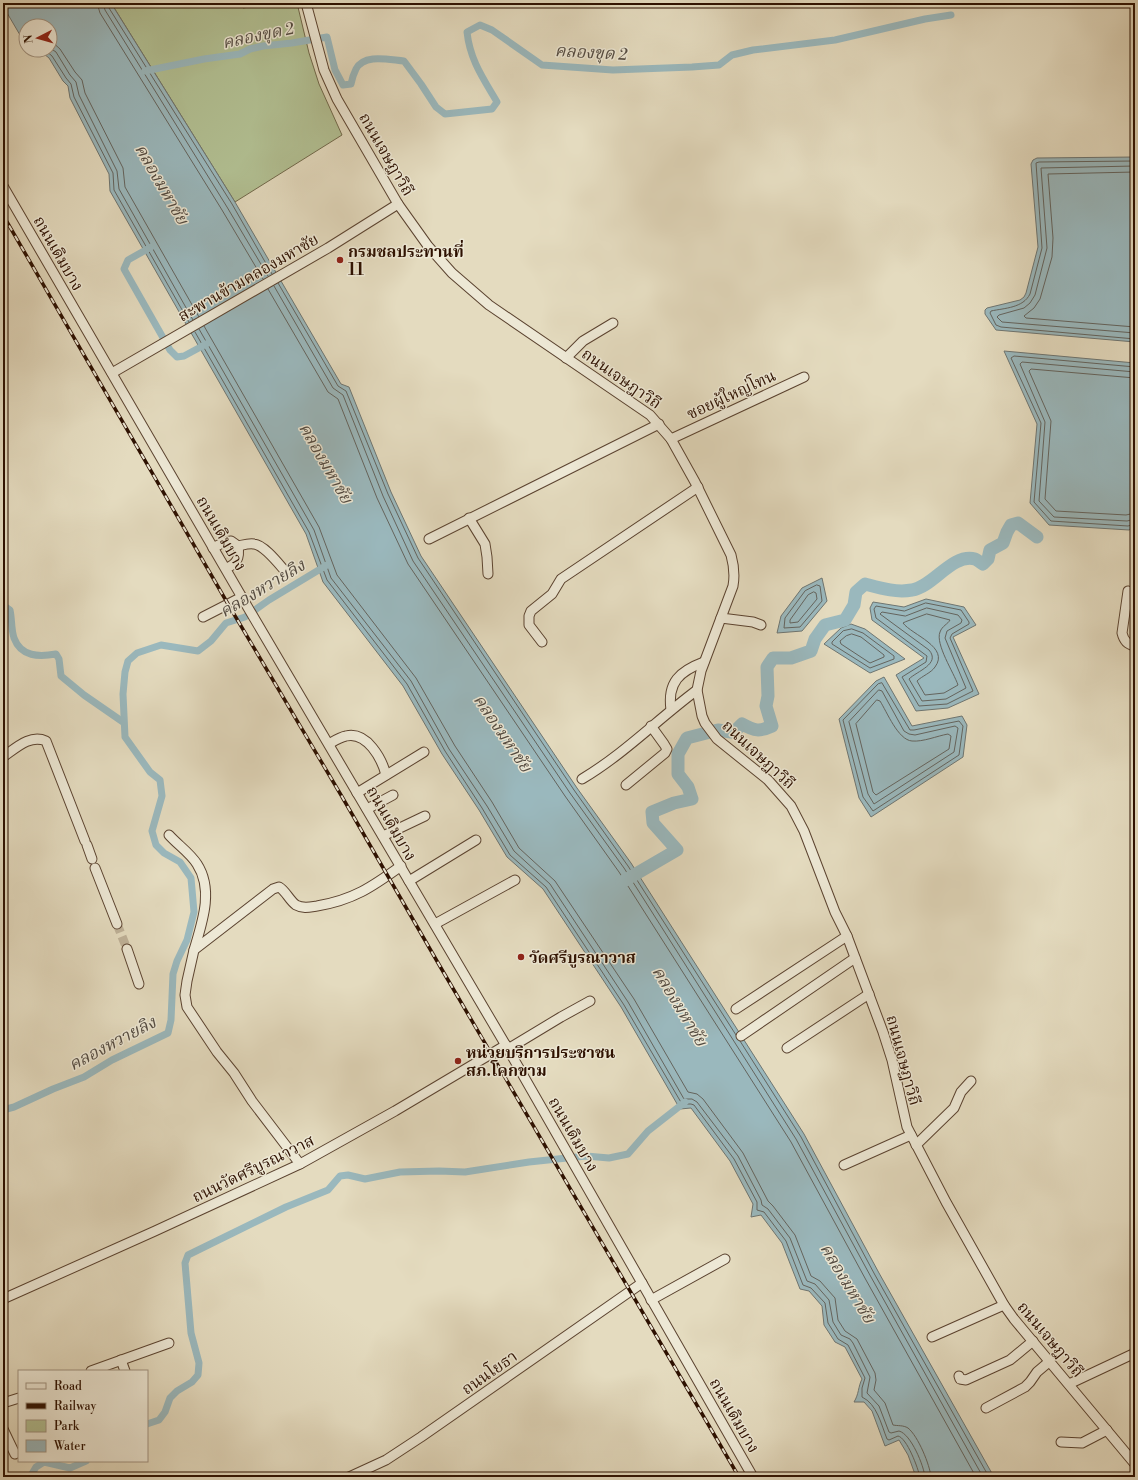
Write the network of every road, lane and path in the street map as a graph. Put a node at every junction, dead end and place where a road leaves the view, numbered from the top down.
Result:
1 (306, 3) edge
2 (3, 186) edge
3 (398, 204) junction
4 (613, 323) dead end
5 (566, 358) junction
6 (112, 373) junction
7 (804, 378) dead end
8 (659, 424) junction
9 (671, 439) junction
10 (698, 487) junction
11 (469, 518) junction
12 (429, 538) dead end
13 (238, 546) junction
14 (213, 548) junction
15 (226, 568) junction
16 (285, 571) dead end
17 (488, 574) dead end
18 (1128, 591) dead end
19 (242, 597) junction
20 (202, 617) dead end
21 (721, 618) junction
22 (761, 625) dead end
23 (542, 642) dead end
24 (1135, 646) edge
25 (704, 662) junction
26 (697, 690) junction
27 (671, 710) junction
28 (651, 726) junction
29 (329, 744) junction
30 (424, 752) dead end
31 (3, 757) edge
32 (386, 775) junction
33 (582, 779) dead end
34 (626, 785) dead end
35 (357, 793) junction
36 (393, 795) dead end
37 (367, 809) junction
38 (425, 816) dead end
39 (169, 835) dead end
40 (383, 836) junction
41 (476, 840) dead end
42 (401, 866) junction
43 (515, 880) dead end
44 (409, 881) junction
45 (117, 924) tunnel mouth
46 (435, 924) junction
47 (847, 936) junction
48 (127, 948) tunnel mouth
49 (194, 950) junction
50 (855, 958) junction
51 (139, 984) dead end
52 (869, 994) junction
53 (590, 1001) dead end
54 (736, 1009) dead end
55 (741, 1036) dead end
56 (507, 1047) junction
57 (787, 1048) dead end
58 (971, 1081) dead end
59 (911, 1135) junction
60 (916, 1145) junction
61 (300, 1164) junction
62 (844, 1165) dead end
63 (725, 1260) dead end
64 (642, 1283) junction
65 (3, 1299) edge
66 (651, 1300) junction
67 (1004, 1305) junction
68 (932, 1337) dead end
69 (1034, 1342) junction
70 (169, 1343) dead end
71 (1135, 1353) edge
72 (121, 1360) junction
73 (1050, 1361) junction
74 (94, 1370) edge
75 (125, 1370) edge
76 (959, 1376) dead end
77 (1069, 1384) junction
78 (18, 1398) edge
79 (3, 1403) edge
80 (986, 1408) dead end
81 (3, 1429) edge
82 (1107, 1430) junction
83 (1060, 1442) dead end
84 (15, 1454) dead end
85 (1134, 1460) edge
86 (349, 1477) edge
87 (753, 1477) edge

1 - 3 street, ถนนเจษฎาวิถี
2 - 6 street, ถนนเดิมบาง
3 - 5 street, ถนนเจษฎาวิถี
3 - 6 street, สะพานข้ามคลองมหาชัย
4 - 5 street
5 - 8 street, ถนนเจษฎาวิถี
6 - 14 street, ถนนเดิมบาง
7 - 9 street, ซอยผู้ใหญ่โทน
8 - 9 street, ถนนเจษฎาวิถี
8 - 11 street
9 - 10 street, ถนนเจษฎาวิถี
10 - 21 street, ถนนเจษฎาวิถี
10 - 23 street
11 - 12 street
11 - 17 street
13 - 14 street
13 - 15 street
13 - 16 street
14 - 15 street, ถนนเดิมบาง
15 - 19 street, ถนนเดิมบาง
18 - 24 street
19 - 20 street
19 - 29 street, ถนนเดิมบาง
21 - 22 street
21 - 25 street, ถนนเจษฎาวิถี
25 - 26 street, ถนนเจษฎาวิถี
25 - 27 street
26 - 27 street
26 - 47 street, ถนนเจษฎาวิถี
27 - 28 street
28 - 33 street
28 - 34 street
29 - 32 street
29 - 35 street, ถนนเดิมบาง
30 - 32 street
31 - 45 street
32 - 35 street
35 - 37 street, ถนนเดิมบาง
36 - 37 street
37 - 40 street, ถนนเดิมบาง
38 - 40 street
39 - 49 street
40 - 42 street, ถนนเดิมบาง
41 - 44 street
42 - 44 street, ถนนเดิมบาง
42 - 49 street
43 - 46 street
44 - 46 street, ถนนเดิมบาง
46 - 56 street, ถนนเดิมบาง
47 - 50 street, ถนนเจษฎาวิถี
47 - 54 street
48 - 51 street
49 - 61 street
50 - 52 street, ถนนเจษฎาวิถี
50 - 55 street
52 - 57 street
52 - 59 street, ถนนเจษฎาวิถี
53 - 56 street, ถนนวัดศรีบูรณาวาส
56 - 61 street, ถนนวัดศรีบูรณาวาส
56 - 64 street, ถนนเดิมบาง
58 - 60 street
59 - 60 street, ถนนเจษฎาวิถี
59 - 62 street
60 - 67 street, ถนนเจษฎาวิถี
61 - 65 street, ถนนวัดศรีบูรณาวาส
63 - 66 street
64 - 66 street, ถนนเดิมบาง
64 - 86 street, ถนนโยธา
66 - 87 street, ถนนเดิมบาง
67 - 68 street
67 - 69 street, ถนนเจษฎาวิถี
69 - 73 street, ถนนเจษฎาวิถี
69 - 76 street
70 - 72 street
71 - 77 street
72 - 74 street
72 - 75 street
73 - 77 street, ถนนเจษฎาวิถี
73 - 80 street
77 - 82 street, ถนนเจษฎาวิถี
78 - 79 street
81 - 84 street
82 - 83 street
82 - 85 street, ถนนเจษฎาวิถี

